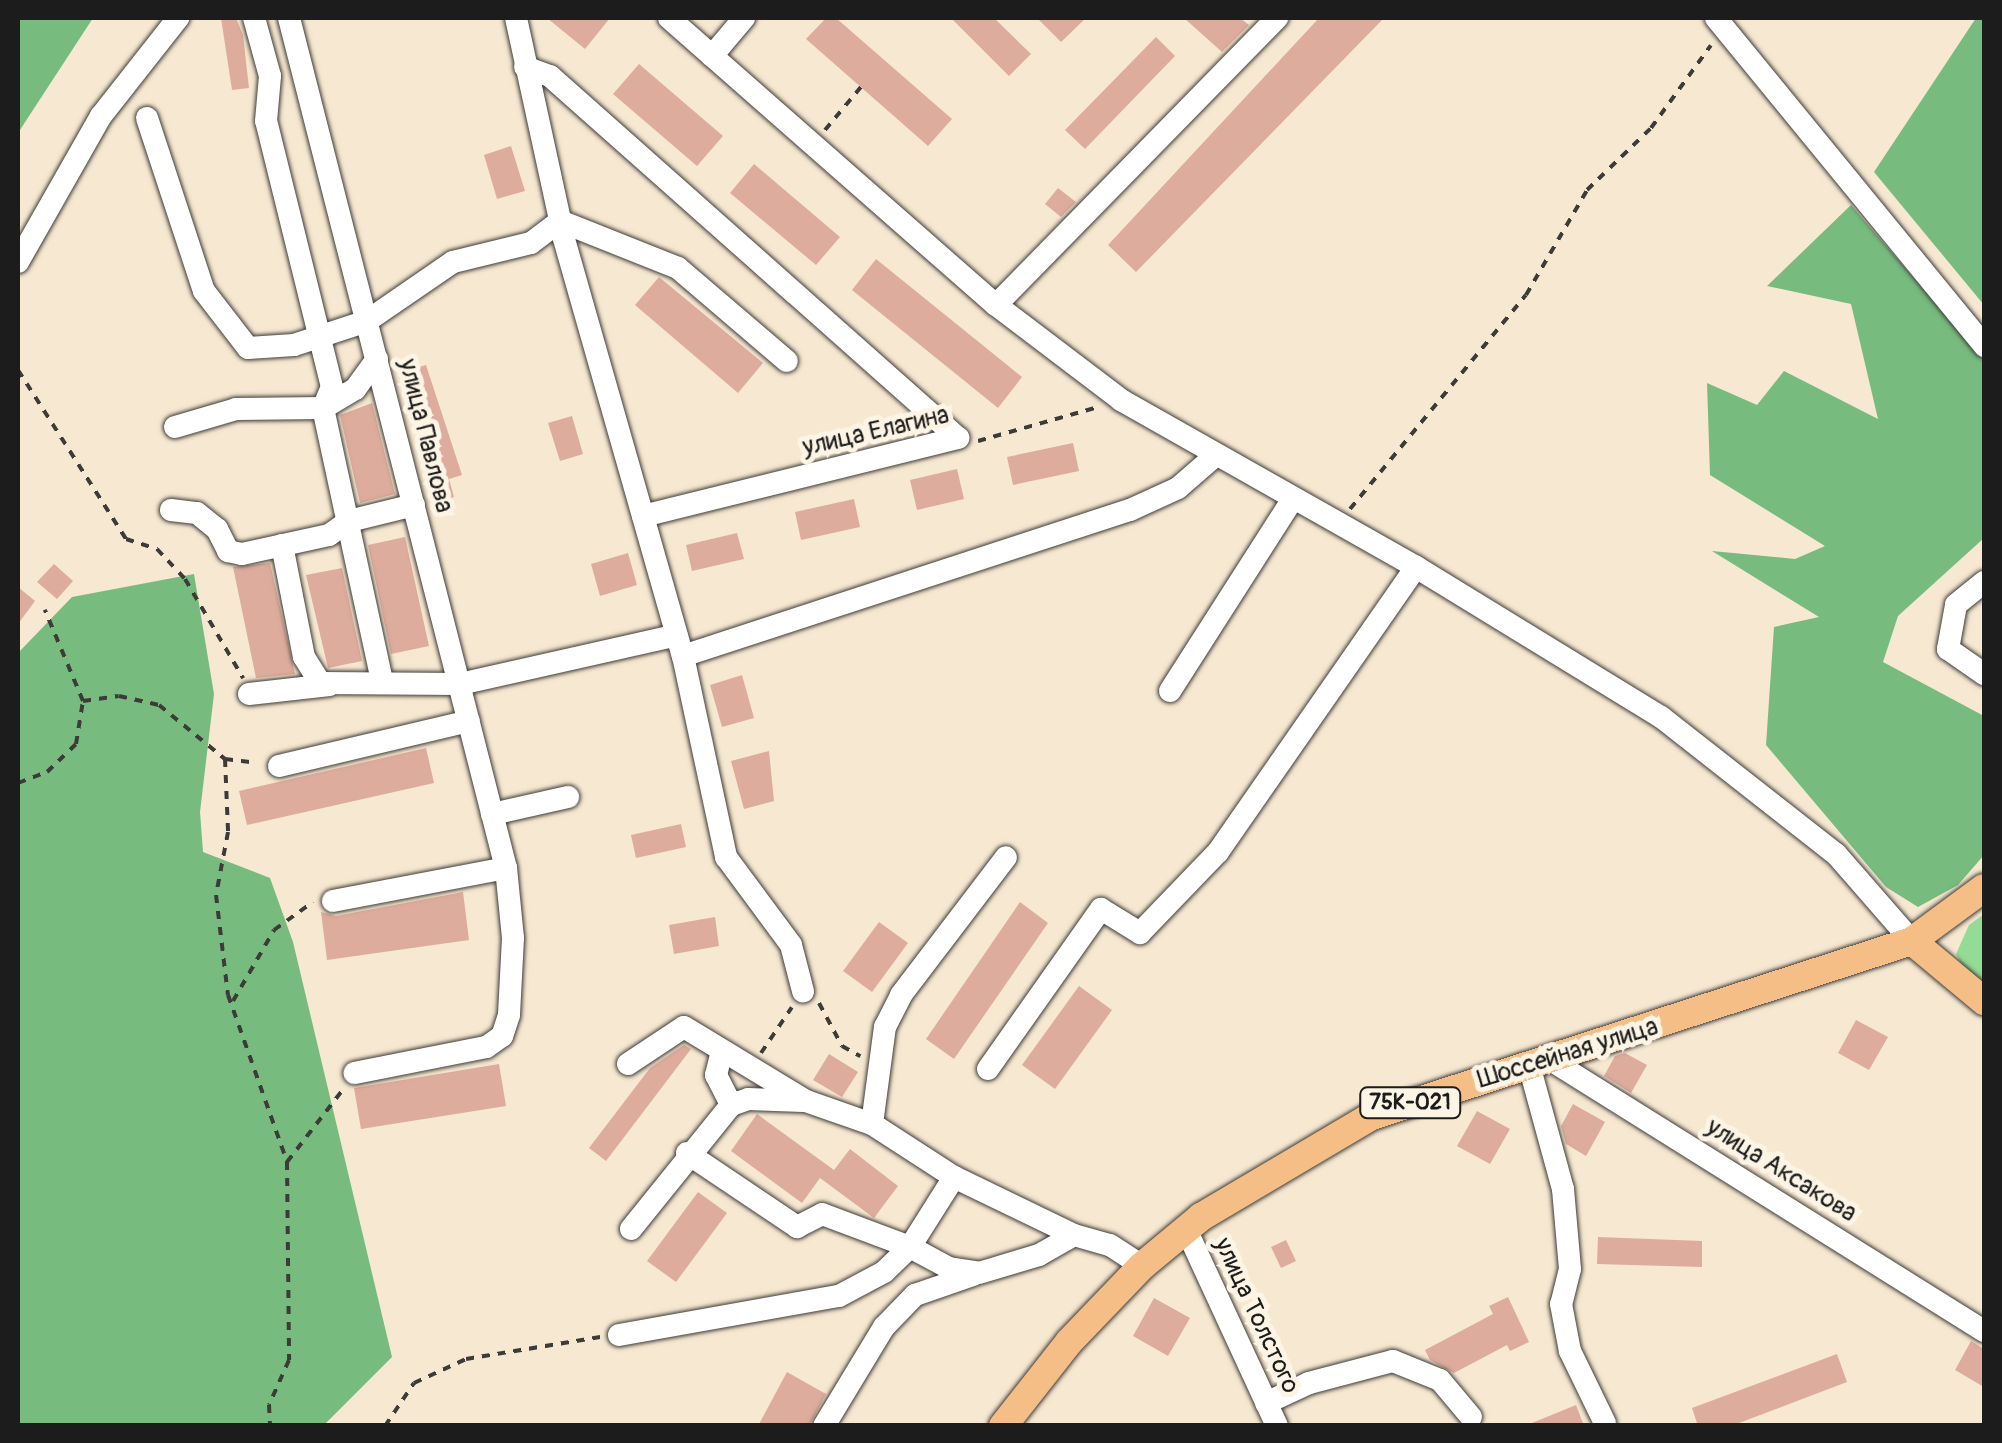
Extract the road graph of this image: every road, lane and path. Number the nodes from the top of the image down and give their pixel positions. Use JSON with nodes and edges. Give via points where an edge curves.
{"nodes":[{"id":1,"x":178,"y":18,"type":"edge"},
{"id":2,"x":254,"y":18,"type":"edge"},
{"id":3,"x":289,"y":18,"type":"edge"},
{"id":4,"x":516,"y":18,"type":"edge"},
{"id":5,"x":669,"y":18,"type":"edge"},
{"id":6,"x":744,"y":18,"type":"edge"},
{"id":7,"x":1276,"y":18,"type":"edge"},
{"id":8,"x":1720,"y":22,"type":"edge"},
{"id":9,"x":712,"y":56,"type":"junction"},
{"id":10,"x":524,"y":67,"type":"junction"},
{"id":11,"x":861,"y":87,"type":"dead end"},
{"id":12,"x":148,"y":118,"type":"dead end"},
{"id":13,"x":812,"y":146,"type":"junction"},
{"id":14,"x":560,"y":220,"type":"junction"},
{"id":15,"x":18,"y":262,"type":"edge"},
{"id":16,"x":996,"y":305,"type":"junction"},
{"id":17,"x":367,"y":322,"type":"junction"},
{"id":18,"x":321,"y":336,"type":"junction"},
{"id":19,"x":1984,"y":346,"type":"edge"},
{"id":20,"x":377,"y":359,"type":"junction"},
{"id":21,"x":787,"y":361,"type":"dead end"},
{"id":22,"x":18,"y":370,"type":"edge"},
{"id":23,"x":1121,"y":400,"type":"junction"},
{"id":24,"x":323,"y":408,"type":"junction"},
{"id":25,"x":176,"y":427,"type":"dead end"},
{"id":26,"x":958,"y":438,"type":"junction"},
{"id":27,"x":1216,"y":454,"type":"junction"},
{"id":28,"x":1293,"y":499,"type":"junction"},
{"id":29,"x":414,"y":505,"type":"junction"},
{"id":30,"x":172,"y":510,"type":"dead end"},
{"id":31,"x":643,"y":516,"type":"junction"},
{"id":32,"x":349,"y":521,"type":"junction"},
{"id":33,"x":1338,"y":525,"type":"junction"},
{"id":34,"x":282,"y":545,"type":"junction"},
{"id":35,"x":1416,"y":567,"type":"junction"},
{"id":36,"x":1984,"y":582,"type":"edge"},
{"id":37,"x":45,"y":610,"type":"dead end"},
{"id":38,"x":680,"y":646,"type":"junction"},
{"id":39,"x":1984,"y":674,"type":"edge"},
{"id":40,"x":382,"y":681,"type":"junction"},
{"id":41,"x":460,"y":684,"type":"junction"},
{"id":42,"x":329,"y":685,"type":"junction"},
{"id":43,"x":1170,"y":690,"type":"dead end"},
{"id":44,"x":250,"y":694,"type":"joint"},
{"id":45,"x":83,"y":701,"type":"junction"},
{"id":46,"x":468,"y":721,"type":"junction"},
{"id":47,"x":225,"y":759,"type":"junction"},
{"id":48,"x":279,"y":766,"type":"joint"},
{"id":49,"x":18,"y":783,"type":"edge"},
{"id":50,"x":568,"y":797,"type":"dead end"},
{"id":51,"x":492,"y":814,"type":"junction"},
{"id":52,"x":1006,"y":856,"type":"dead end"},
{"id":53,"x":506,"y":868,"type":"junction"},
{"id":54,"x":1984,"y":888,"type":"edge"},
{"id":55,"x":333,"y":901,"type":"joint"},
{"id":56,"x":1912,"y":941,"type":"junction"},
{"id":57,"x":803,"y":991,"type":"junction"},
{"id":58,"x":1984,"y":1001,"type":"edge"},
{"id":59,"x":231,"y":1003,"type":"junction"},
{"id":60,"x":722,"y":1051,"type":"junction"},
{"id":61,"x":1539,"y":1062,"type":"junction"},
{"id":62,"x":628,"y":1064,"type":"dead end"},
{"id":63,"x":875,"y":1065,"type":"junction"},
{"id":64,"x":753,"y":1066,"type":"junction"},
{"id":65,"x":988,"y":1069,"type":"dead end"},
{"id":66,"x":355,"y":1073,"type":"joint"},
{"id":67,"x":806,"y":1101,"type":"junction"},
{"id":68,"x":731,"y":1106,"type":"junction"},
{"id":69,"x":872,"y":1124,"type":"junction"},
{"id":70,"x":687,"y":1152,"type":"junction"},
{"id":71,"x":287,"y":1162,"type":"junction"},
{"id":72,"x":954,"y":1176,"type":"junction"},
{"id":73,"x":631,"y":1229,"type":"dead end"},
{"id":74,"x":1186,"y":1229,"type":"junction"},
{"id":75,"x":1074,"y":1235,"type":"junction"},
{"id":76,"x":910,"y":1248,"type":"junction"},
{"id":77,"x":1142,"y":1266,"type":"junction"},
{"id":78,"x":978,"y":1273,"type":"junction"},
{"id":79,"x":1984,"y":1331,"type":"edge"},
{"id":80,"x":620,"y":1335,"type":"joint"},
{"id":81,"x":1266,"y":1402,"type":"junction"},
{"id":82,"x":1471,"y":1416,"type":"dead end"},
{"id":83,"x":1605,"y":1423,"type":"dead end"},
{"id":84,"x":270,"y":1426,"type":"edge"},
{"id":85,"x":385,"y":1426,"type":"edge"},
{"id":86,"x":824,"y":1426,"type":"edge"},
{"id":87,"x":1003,"y":1426,"type":"edge"},
{"id":88,"x":1276,"y":1426,"type":"edge"}],
"edges":[{"from":1,"to":15,"type":"street","via":[[101,116]]},
{"from":2,"to":18,"type":"street","via":[[270,76],[266,121]]},
{"from":3,"to":17,"type":"street","name":"улица Павлова"},
{"from":4,"to":10,"type":"street"},
{"from":5,"to":9,"type":"street"},
{"from":6,"to":9,"type":"street"},
{"from":7,"to":16,"type":"street"},
{"from":8,"to":19,"type":"street"},
{"from":8,"to":33,"type":"path","via":[[1651,128],[1587,190],[1526,295]]},
{"from":9,"to":13,"type":"street"},
{"from":10,"to":14,"type":"street"},
{"from":10,"to":26,"type":"street","via":[[550,76]]},
{"from":11,"to":13,"type":"path"},
{"from":12,"to":18,"type":"street","via":[[204,291],[233,336],[248,348],[271,350]]},
{"from":13,"to":16,"type":"street"},
{"from":14,"to":17,"type":"street","via":[[530,243],[453,262]]},
{"from":14,"to":21,"type":"street","via":[[678,268]]},
{"from":14,"to":31,"type":"street"},
{"from":16,"to":23,"type":"street"},
{"from":17,"to":18,"type":"street"},
{"from":17,"to":20,"type":"street","name":"улица Павлова"},
{"from":18,"to":24,"type":"street","via":[[332,371]]},
{"from":20,"to":24,"type":"street","via":[[354,389]]},
{"from":20,"to":29,"type":"street","name":"улица Павлова"},
{"from":22,"to":44,"type":"path","via":[[126,539],[157,549],[186,579]]},
{"from":23,"to":26,"type":"path","name":"улица Елагина","via":[[981,441]]},
{"from":23,"to":27,"type":"street"},
{"from":24,"to":25,"type":"street","via":[[236,409]]},
{"from":24,"to":32,"type":"street"},
{"from":26,"to":31,"type":"street","name":"улица Елагина"},
{"from":27,"to":28,"type":"street"},
{"from":27,"to":38,"type":"street","via":[[1178,488],[1130,510]]},
{"from":28,"to":33,"type":"street"},
{"from":28,"to":43,"type":"street"},
{"from":29,"to":32,"type":"street"},
{"from":29,"to":41,"type":"street","name":"улица Павлова"},
{"from":30,"to":34,"type":"street","via":[[209,521],[234,554]]},
{"from":31,"to":38,"type":"street"},
{"from":32,"to":34,"type":"street","via":[[329,535]]},
{"from":32,"to":40,"type":"street"},
{"from":33,"to":35,"type":"street"},
{"from":34,"to":42,"type":"street","via":[[310,674]]},
{"from":35,"to":56,"type":"street","via":[[1661,717],[1761,790],[1836,854]]},
{"from":35,"to":65,"type":"street","via":[[1218,852],[1140,932],[1102,909]]},
{"from":36,"to":39,"type":"street","via":[[1956,605],[1948,648]]},
{"from":37,"to":45,"type":"path"},
{"from":38,"to":41,"type":"street"},
{"from":38,"to":57,"type":"street","via":[[726,858],[791,945]]},
{"from":40,"to":41,"type":"street"},
{"from":40,"to":42,"type":"street"},
{"from":41,"to":46,"type":"street","name":"улица Павлова"},
{"from":42,"to":44,"type":"street"},
{"from":45,"to":47,"type":"path","via":[[119,696],[159,705]]},
{"from":45,"to":49,"type":"path","via":[[76,744],[48,772]]},
{"from":46,"to":48,"type":"street"},
{"from":46,"to":51,"type":"street","name":"улица Павлова"},
{"from":47,"to":48,"type":"path"},
{"from":47,"to":59,"type":"path","via":[[228,832],[216,895]]},
{"from":50,"to":51,"type":"street"},
{"from":51,"to":53,"type":"street","name":"улица Павлова"},
{"from":52,"to":63,"type":"street","via":[[901,995]]},
{"from":53,"to":55,"type":"street"},
{"from":53,"to":66,"type":"street","name":"улица Павлова","via":[[513,938],[510,1015],[502,1036],[486,1047]]},
{"from":54,"to":56,"type":"main road","name":"Шоссейная улица","number":"75К-021"},
{"from":55,"to":59,"type":"path","via":[[308,903],[274,930]]},
{"from":56,"to":58,"type":"main road"},
{"from":56,"to":61,"type":"main road","name":"Шоссейная улица","number":"75К-021"},
{"from":57,"to":63,"type":"path","via":[[827,1010],[842,1046]]},
{"from":57,"to":64,"type":"path"},
{"from":59,"to":71,"type":"path"},
{"from":60,"to":62,"type":"street","via":[[684,1027]]},
{"from":60,"to":64,"type":"street"},
{"from":60,"to":68,"type":"street","via":[[716,1075]]},
{"from":61,"to":74,"type":"main road","name":"Шоссейная улица","number":"75К-021","via":[[1372,1116]]},
{"from":61,"to":79,"type":"street","name":"улица Аксакова"},
{"from":61,"to":83,"type":"street","via":[[1570,1269],[1561,1304],[1570,1351]]},
{"from":63,"to":69,"type":"street"},
{"from":64,"to":67,"type":"street"},
{"from":66,"to":71,"type":"path"},
{"from":67,"to":68,"type":"street","via":[[748,1099]]},
{"from":67,"to":69,"type":"street"},
{"from":68,"to":70,"type":"street"},
{"from":69,"to":72,"type":"street"},
{"from":70,"to":73,"type":"street"},
{"from":70,"to":76,"type":"street","via":[[797,1227],[822,1214]]},
{"from":71,"to":84,"type":"path","via":[[289,1360],[269,1405]]},
{"from":72,"to":75,"type":"street"},
{"from":72,"to":76,"type":"street"},
{"from":74,"to":77,"type":"main road","name":"Шоссейная улица","number":"75К-021"},
{"from":74,"to":81,"type":"street","name":"улица Толстого"},
{"from":75,"to":77,"type":"street","via":[[1110,1245]]},
{"from":75,"to":78,"type":"street","via":[[1039,1256]]},
{"from":76,"to":78,"type":"street","via":[[949,1268]]},
{"from":76,"to":80,"type":"street","via":[[884,1272],[839,1296]]},
{"from":77,"to":87,"type":"main road","name":"Шоссейная улица","number":"75К-021"},
{"from":78,"to":86,"type":"street","via":[[915,1295],[884,1327]]},
{"from":80,"to":85,"type":"path","via":[[466,1359],[414,1383]]},
{"from":81,"to":82,"type":"street","via":[[1393,1361],[1440,1380]]},
{"from":81,"to":88,"type":"street","name":"улица Толстого"}]}
